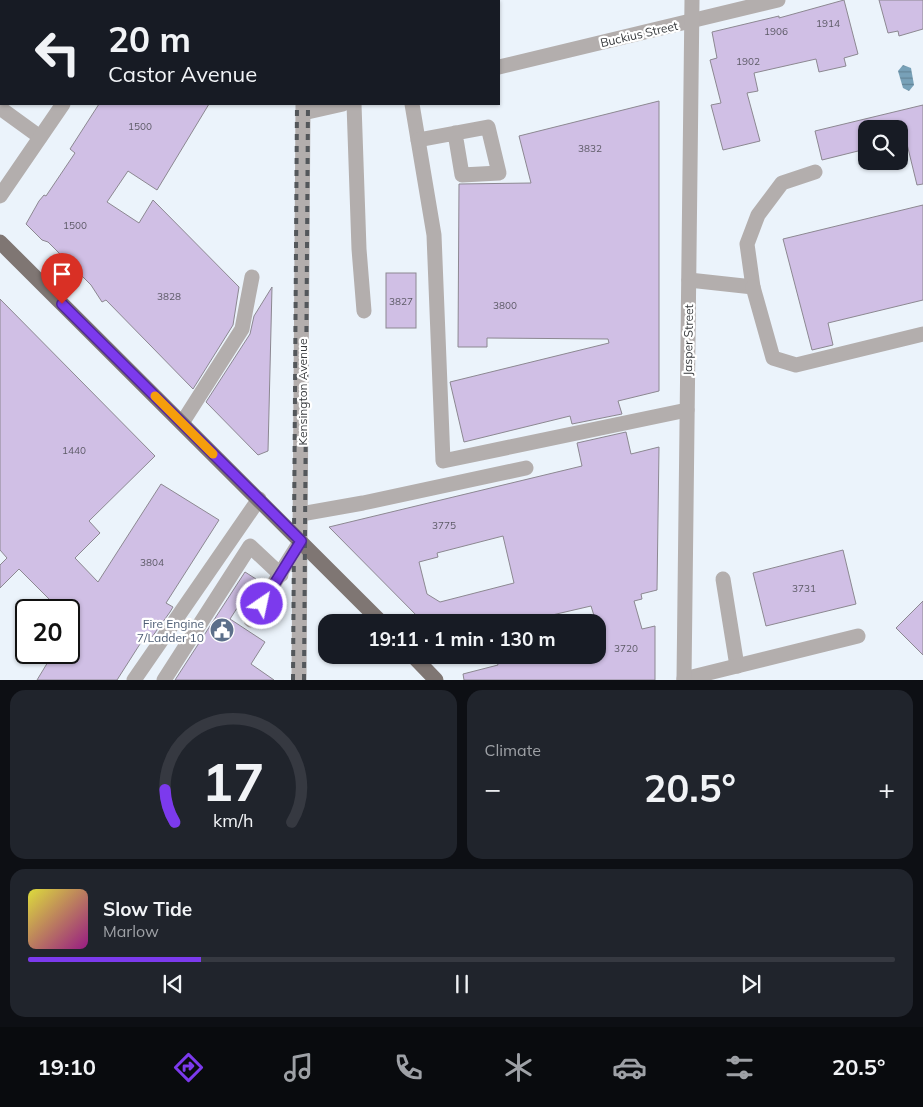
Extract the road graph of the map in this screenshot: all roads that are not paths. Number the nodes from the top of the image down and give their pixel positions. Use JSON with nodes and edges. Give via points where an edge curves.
{"nodes":[{"id":1,"x":692,"y":0,"type":"edge"},
{"id":2,"x":778,"y":0,"type":"edge"},
{"id":3,"x":692,"y":22,"type":"junction"},
{"id":4,"x":500,"y":67,"type":"edge"},
{"id":5,"x":61,"y":105,"type":"edge"},
{"id":6,"x":333,"y":105,"type":"edge"},
{"id":7,"x":354,"y":105,"type":"edge"},
{"id":8,"x":412,"y":105,"type":"edge"},
{"id":9,"x":0,"y":108,"type":"edge"},
{"id":10,"x":303,"y":108,"type":"edge"},
{"id":11,"x":455,"y":133,"type":"dead end"},
{"id":12,"x":40,"y":136,"type":"junction"},
{"id":13,"x":418,"y":140,"type":"junction"},
{"id":14,"x":815,"y":172,"type":"dead end"},
{"id":15,"x":0,"y":196,"type":"edge"},
{"id":16,"x":0,"y":242,"type":"edge"},
{"id":17,"x":252,"y":277,"type":"dead end"},
{"id":18,"x":689,"y":280,"type":"junction"},
{"id":19,"x":754,"y":287,"type":"junction"},
{"id":20,"x":364,"y":311,"type":"dead end"},
{"id":21,"x":923,"y":334,"type":"edge"},
{"id":22,"x":687,"y":410,"type":"junction"},
{"id":23,"x":182,"y":423,"type":"junction"},
{"id":24,"x":526,"y":468,"type":"dead end"},
{"id":25,"x":259,"y":499,"type":"junction"},
{"id":26,"x":301,"y":514,"type":"junction"},
{"id":27,"x":301,"y":541,"type":"junction"},
{"id":28,"x":280,"y":575,"type":"junction"},
{"id":29,"x":723,"y":578,"type":"dead end"},
{"id":30,"x":373,"y":614,"type":"edge"},
{"id":31,"x":251,"y":620,"type":"dead end"},
{"id":32,"x":858,"y":636,"type":"dead end"},
{"id":33,"x":421,"y":664,"type":"edge"},
{"id":34,"x":737,"y":666,"type":"junction"},
{"id":35,"x":684,"y":679,"type":"edge"},
{"id":36,"x":134,"y":680,"type":"edge"},
{"id":37,"x":164,"y":680,"type":"edge"},
{"id":38,"x":299,"y":680,"type":"edge"},
{"id":39,"x":436,"y":680,"type":"edge"}],
"edges":[{"from":1,"to":3,"type":"street","name":"Jasper Street"},
{"from":2,"to":3,"type":"street","name":"Buckius Street"},
{"from":3,"to":4,"type":"street","name":"Buckius Street"},
{"from":3,"to":18,"type":"street","name":"Jasper Street"},
{"from":5,"to":12,"type":"street"},
{"from":6,"to":10,"type":"street"},
{"from":7,"to":20,"type":"street"},
{"from":8,"to":13,"type":"street"},
{"from":9,"to":12,"type":"street"},
{"from":10,"to":26,"type":"street","name":"Kensington Avenue"},
{"from":11,"to":13,"type":"street"},
{"from":12,"to":15,"type":"street"},
{"from":13,"to":22,"type":"street","via":[[434,235],[442,461]]},
{"from":14,"to":19,"type":"street","via":[[782,183],[758,214],[747,244]]},
{"from":16,"to":23,"type":"main road"},
{"from":17,"to":23,"type":"street","via":[[242,329]]},
{"from":18,"to":19,"type":"street"},
{"from":18,"to":22,"type":"street","name":"Jasper Street"},
{"from":19,"to":21,"type":"street","via":[[773,358],[796,365]]},
{"from":22,"to":35,"type":"street","name":"Jasper Street"},
{"from":23,"to":25,"type":"main road"},
{"from":24,"to":26,"type":"street"},
{"from":25,"to":27,"type":"main road"},
{"from":25,"to":36,"type":"street"},
{"from":26,"to":27,"type":"street","name":"Kensington Avenue"},
{"from":27,"to":28,"type":"street"},
{"from":27,"to":30,"type":"main road"},
{"from":27,"to":38,"type":"street","name":"Kensington Avenue"},
{"from":28,"to":31,"type":"street"},
{"from":28,"to":37,"type":"street","via":[[250,546]]},
{"from":29,"to":34,"type":"street"},
{"from":32,"to":34,"type":"street"},
{"from":33,"to":39,"type":"main road"},
{"from":34,"to":35,"type":"street"}]}
